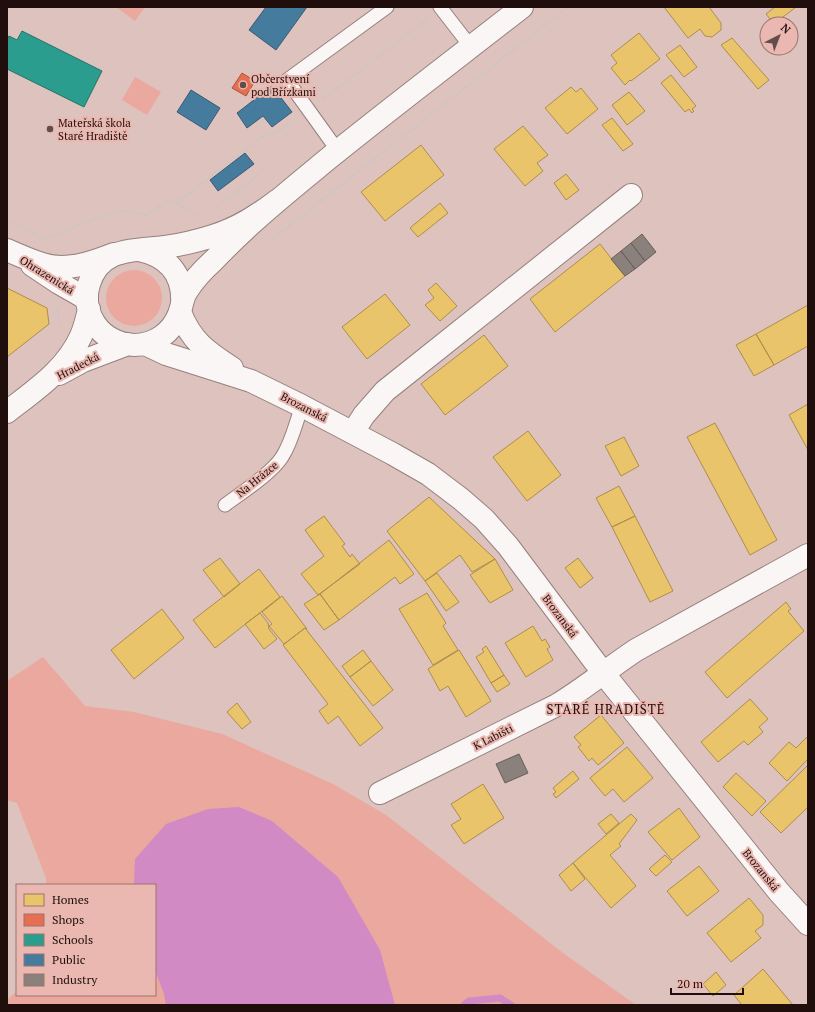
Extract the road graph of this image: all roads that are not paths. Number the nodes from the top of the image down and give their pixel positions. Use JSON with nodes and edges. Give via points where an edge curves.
{"nodes":[{"id":1,"x":387,"y":7,"type":"edge"},
{"id":2,"x":522,"y":7,"type":"edge"},
{"id":3,"x":440,"y":8,"type":"edge"},
{"id":4,"x":471,"y":47,"type":"junction"},
{"id":5,"x":338,"y":151,"type":"junction"},
{"id":6,"x":631,"y":195,"type":"dead end"},
{"id":7,"x":278,"y":200,"type":"junction"},
{"id":8,"x":7,"y":250,"type":"edge"},
{"id":9,"x":124,"y":251,"type":"junction"},
{"id":10,"x":88,"y":304,"type":"junction"},
{"id":11,"x":181,"y":308,"type":"junction"},
{"id":12,"x":136,"y":344,"type":"junction"},
{"id":13,"x":251,"y":381,"type":"junction"},
{"id":14,"x":30,"y":394,"type":"junction"},
{"id":15,"x":302,"y":406,"type":"junction"},
{"id":16,"x":7,"y":412,"type":"edge"},
{"id":17,"x":353,"y":432,"type":"junction"},
{"id":18,"x":225,"y":505,"type":"dead end"},
{"id":19,"x":808,"y":555,"type":"edge"},
{"id":20,"x":604,"y":674,"type":"junction"},
{"id":21,"x":380,"y":794,"type":"dead end"},
{"id":22,"x":808,"y":924,"type":"edge"}],
"edges":[{"from":1,"to":5,"type":"lane","via":[[287,80]]},
{"from":2,"to":4,"type":"street"},
{"from":3,"to":4,"type":"lane"},
{"from":4,"to":5,"type":"street"},
{"from":5,"to":7,"type":"street"},
{"from":6,"to":17,"type":"street","via":[[385,391]]},
{"from":7,"to":9,"type":"street","via":[[248,222],[214,236],[183,244]]},
{"from":7,"to":11,"type":"street","via":[[244,228],[196,278],[187,290]]},
{"from":8,"to":9,"type":"street","name":"Ohrazenická","via":[[43,264],[64,267],[89,263]]},
{"from":8,"to":10,"type":"street","name":"Ohrazenická"},
{"from":9,"to":10,"type":"street","via":[[110,257],[95,271],[88,289]]},
{"from":9,"to":11,"type":"street","via":[[149,252],[166,261],[181,285]]},
{"from":10,"to":12,"type":"street","via":[[95,324],[106,336],[113,340]]},
{"from":10,"to":14,"type":"street","name":"Hradecká","via":[[81,335],[68,357],[55,374]]},
{"from":11,"to":12,"type":"street","via":[[167,333],[160,338]]},
{"from":11,"to":13,"type":"street","name":"Brozanská","via":[[186,326],[198,342]]},
{"from":12,"to":13,"type":"street","name":"Brozanská"},
{"from":12,"to":14,"type":"street","name":"Hradecká","via":[[83,361]]},
{"from":13,"to":15,"type":"street","name":"Brozanská"},
{"from":14,"to":16,"type":"street","name":"Hradecká"},
{"from":15,"to":17,"type":"street","name":"Brozanská"},
{"from":15,"to":18,"type":"lane","name":"Na Hrázce","via":[[281,459]]},
{"from":17,"to":20,"type":"street","name":"Brozanská","via":[[428,474],[484,519],[508,546]]},
{"from":19,"to":20,"type":"street","name":"K Labišti","via":[[636,650]]},
{"from":20,"to":21,"type":"street","name":"K Labišti","via":[[557,705]]},
{"from":20,"to":22,"type":"street","name":"Brozanská","via":[[779,892]]}]}
